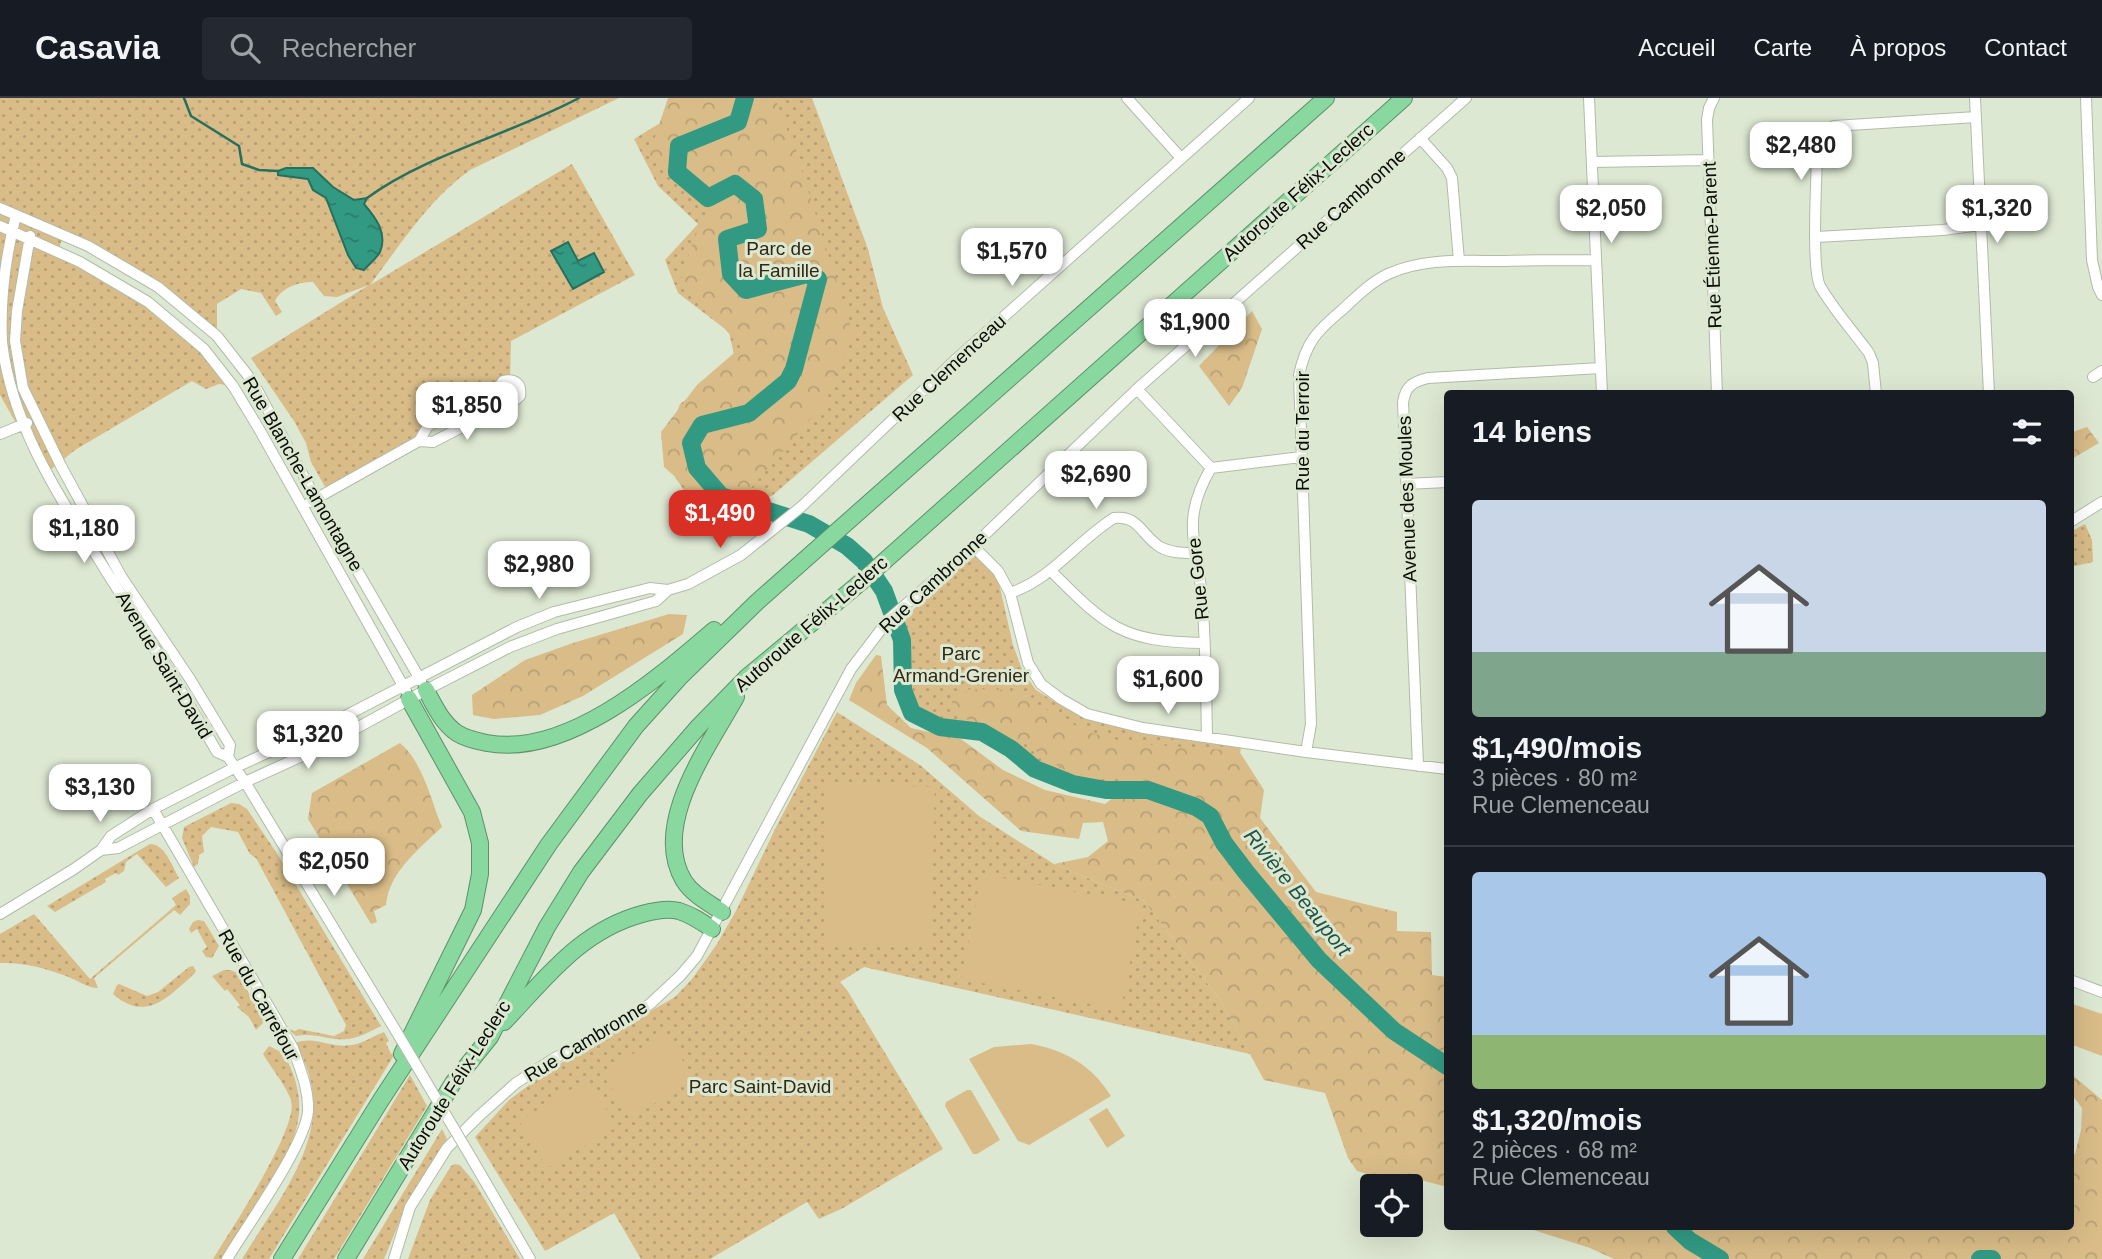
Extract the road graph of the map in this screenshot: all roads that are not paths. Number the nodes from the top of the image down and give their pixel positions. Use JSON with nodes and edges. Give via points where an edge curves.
{"nodes":[{"id":1,"x":1126,"y":98,"type":"edge"},
{"id":2,"x":1249,"y":98,"type":"edge"},
{"id":3,"x":1326,"y":98,"type":"edge"},
{"id":4,"x":1404,"y":98,"type":"edge"},
{"id":5,"x":1466,"y":98,"type":"edge"},
{"id":6,"x":1589,"y":98,"type":"edge"},
{"id":7,"x":1714,"y":98,"type":"edge"},
{"id":8,"x":1975,"y":98,"type":"edge"},
{"id":9,"x":2085,"y":98,"type":"edge"},
{"id":10,"x":1976,"y":117,"type":"junction"},
{"id":11,"x":1420,"y":138,"type":"junction"},
{"id":12,"x":1181,"y":158,"type":"junction"},
{"id":13,"x":1709,"y":160,"type":"junction"},
{"id":14,"x":1592,"y":162,"type":"junction"},
{"id":15,"x":0,"y":208,"type":"edge"},
{"id":16,"x":16,"y":215,"type":"junction"},
{"id":17,"x":33,"y":223,"type":"junction"},
{"id":18,"x":1980,"y":225,"type":"junction"},
{"id":19,"x":0,"y":226,"type":"edge"},
{"id":20,"x":12,"y":232,"type":"junction"},
{"id":21,"x":1816,"y":237,"type":"junction"},
{"id":22,"x":29,"y":240,"type":"junction"},
{"id":23,"x":1596,"y":260,"type":"junction"},
{"id":24,"x":1459,"y":261,"type":"junction"},
{"id":25,"x":2102,"y":295,"type":"edge"},
{"id":26,"x":1601,"y":368,"type":"junction"},
{"id":27,"x":1137,"y":390,"type":"junction"},
{"id":28,"x":1602,"y":390,"type":"edge"},
{"id":29,"x":1717,"y":390,"type":"edge"},
{"id":30,"x":1876,"y":390,"type":"edge"},
{"id":31,"x":1989,"y":390,"type":"edge"},
{"id":32,"x":39,"y":418,"type":"junction"},
{"id":33,"x":23,"y":425,"type":"junction"},
{"id":34,"x":0,"y":434,"type":"edge"},
{"id":35,"x":419,"y":441,"type":"junction"},
{"id":36,"x":1301,"y":457,"type":"junction"},
{"id":37,"x":1211,"y":468,"type":"junction"},
{"id":38,"x":1444,"y":482,"type":"edge"},
{"id":39,"x":1406,"y":484,"type":"junction"},
{"id":40,"x":316,"y":499,"type":"junction"},
{"id":41,"x":2102,"y":502,"type":"edge"},
{"id":42,"x":302,"y":507,"type":"junction"},
{"id":43,"x":2074,"y":520,"type":"edge"},
{"id":44,"x":973,"y":546,"type":"junction"},
{"id":45,"x":1194,"y":553,"type":"junction"},
{"id":46,"x":1051,"y":571,"type":"junction"},
{"id":47,"x":668,"y":590,"type":"junction"},
{"id":48,"x":1010,"y":593,"type":"junction"},
{"id":49,"x":757,"y":602,"type":"junction"},
{"id":50,"x":1204,"y":643,"type":"junction"},
{"id":51,"x":746,"y":678,"type":"junction"},
{"id":52,"x":422,"y":683,"type":"junction"},
{"id":53,"x":406,"y":692,"type":"junction"},
{"id":54,"x":1207,"y":737,"type":"junction"},
{"id":55,"x":1306,"y":752,"type":"junction"},
{"id":56,"x":228,"y":757,"type":"junction"},
{"id":57,"x":1418,"y":766,"type":"junction"},
{"id":58,"x":236,"y":767,"type":"junction"},
{"id":59,"x":1444,"y":769,"type":"edge"},
{"id":60,"x":246,"y":782,"type":"junction"},
{"id":61,"x":153,"y":809,"type":"junction"},
{"id":62,"x":162,"y":825,"type":"junction"},
{"id":63,"x":102,"y":850,"type":"junction"},
{"id":64,"x":722,"y":912,"type":"junction"},
{"id":65,"x":0,"y":914,"type":"edge"},
{"id":66,"x":712,"y":929,"type":"junction"},
{"id":67,"x":2074,"y":982,"type":"edge"},
{"id":68,"x":2102,"y":992,"type":"edge"},
{"id":69,"x":490,"y":1037,"type":"junction"},
{"id":70,"x":381,"y":1100,"type":"junction"},
{"id":71,"x":227,"y":1259,"type":"edge"},
{"id":72,"x":282,"y":1259,"type":"edge"},
{"id":73,"x":346,"y":1259,"type":"edge"},
{"id":74,"x":394,"y":1259,"type":"edge"},
{"id":75,"x":530,"y":1259,"type":"edge"}],
"edges":[{"from":1,"to":12,"type":"street"},
{"from":2,"to":12,"type":"street","name":"Rue Clemenceau"},
{"from":3,"to":49,"type":"highway"},
{"from":4,"to":51,"type":"highway","name":"Autoroute Félix-Leclerc","via":[[861,582]]},
{"from":5,"to":11,"type":"street","name":"Rue Cambronne"},
{"from":6,"to":14,"type":"street"},
{"from":7,"to":13,"type":"street","name":"Rue Étienne-Parent","via":[[1707,120]]},
{"from":8,"to":10,"type":"street"},
{"from":9,"to":25,"type":"street","via":[[2092,260]]},
{"from":10,"to":18,"type":"street"},
{"from":10,"to":21,"type":"street","via":[[1834,125],[1823,131],[1817,149]]},
{"from":11,"to":24,"type":"street","via":[[1452,178]]},
{"from":11,"to":27,"type":"street","name":"Rue Cambronne"},
{"from":12,"to":47,"type":"street","name":"Rue Clemenceau","via":[[954,361],[780,526],[708,575]]},
{"from":13,"to":14,"type":"street"},
{"from":13,"to":29,"type":"street","name":"Rue Étienne-Parent"},
{"from":14,"to":23,"type":"street"},
{"from":15,"to":16,"type":"street","name":"Rue Blanche-Lamontagne"},
{"from":16,"to":17,"type":"street","name":"Rue Blanche-Lamontagne"},
{"from":16,"to":20,"type":"street","name":"Avenue Saint-David"},
{"from":17,"to":22,"type":"street","name":"Avenue Saint-David"},
{"from":17,"to":40,"type":"street","name":"Rue Blanche-Lamontagne","via":[[88,246],[158,287],[217,336],[253,382]]},
{"from":18,"to":21,"type":"street"},
{"from":18,"to":31,"type":"street"},
{"from":19,"to":20,"type":"street","name":"Rue Blanche-Lamontagne"},
{"from":20,"to":22,"type":"street","name":"Rue Blanche-Lamontagne"},
{"from":20,"to":33,"type":"street","name":"Avenue Saint-David","via":[[1,338]]},
{"from":21,"to":30,"type":"street","via":[[1819,284],[1869,353]]},
{"from":22,"to":32,"type":"street","name":"Avenue Saint-David","via":[[15,341],[23,388]]},
{"from":22,"to":42,"type":"street","name":"Rue Blanche-Lamontagne","via":[[80,262],[148,302],[204,349],[233,386]]},
{"from":23,"to":24,"type":"street","name":"Rue du Terroir"},
{"from":23,"to":26,"type":"street"},
{"from":24,"to":36,"type":"street","name":"Rue du Terroir","via":[[1428,262],[1385,275],[1318,331],[1299,375]]},
{"from":26,"to":28,"type":"street"},
{"from":26,"to":39,"type":"street","name":"Avenue des Moules","via":[[1415,382],[1406,388],[1403,402]]},
{"from":27,"to":37,"type":"street"},
{"from":27,"to":44,"type":"street","name":"Rue Cambronne"},
{"from":32,"to":33,"type":"street"},
{"from":32,"to":56,"type":"street","name":"Avenue Saint-David","via":[[121,576],[230,745]]},
{"from":33,"to":34,"type":"street"},
{"from":33,"to":56,"type":"street","name":"Avenue Saint-David","via":[[45,474],[217,752]]},
{"from":35,"to":35,"type":"street","via":[[433,442],[512,403],[520,396],[517,382],[503,381],[497,389],[428,426]]},
{"from":35,"to":40,"type":"street"},
{"from":36,"to":37,"type":"street"},
{"from":36,"to":55,"type":"street","name":"Rue du Terroir","via":[[1311,724]]},
{"from":37,"to":45,"type":"street","name":"Rue Gore","via":[[1195,502]]},
{"from":38,"to":39,"type":"street"},
{"from":39,"to":57,"type":"street","name":"Avenue des Moules"},
{"from":40,"to":42,"type":"street"},
{"from":40,"to":52,"type":"street","name":"Rue Blanche-Lamontagne"},
{"from":41,"to":43,"type":"street"},
{"from":42,"to":53,"type":"street","name":"Rue Blanche-Lamontagne"},
{"from":44,"to":48,"type":"street","via":[[998,571]]},
{"from":44,"to":64,"type":"street","name":"Rue Cambronne","via":[[889,619],[851,668]]},
{"from":45,"to":46,"type":"street","via":[[1162,548],[1133,521],[1114,518]]},
{"from":45,"to":50,"type":"street","name":"Rue Gore"},
{"from":46,"to":48,"type":"street","via":[[1027,588]]},
{"from":46,"to":50,"type":"street","via":[[1113,626],[1166,642]]},
{"from":47,"to":52,"type":"street","name":"Rue Clemenceau","via":[[656,601],[541,634]]},
{"from":47,"to":52,"type":"street","name":"Rue Clemenceau","via":[[650,588],[554,612],[516,627]]},
{"from":48,"to":54,"type":"street","via":[[1028,663],[1041,684],[1061,699],[1087,714],[1143,729]]},
{"from":49,"to":52,"type":"highway","via":[[729,617],[617,707],[586,724],[522,746],[484,743],[456,732]]},
{"from":49,"to":70,"type":"highway","via":[[636,726],[549,844]]},
{"from":50,"to":54,"type":"street","name":"Rue Gore"},
{"from":51,"to":64,"type":"highway","via":[[686,788],[676,817],[676,860],[684,881]]},
{"from":51,"to":69,"type":"highway","name":"Autoroute Félix-Leclerc","via":[[640,794],[582,872],[547,927]]},
{"from":52,"to":53,"type":"street","name":"Rue Clemenceau"},
{"from":53,"to":58,"type":"street","name":"Rue Clemenceau"},
{"from":53,"to":60,"type":"street","name":"Rue Clemenceau","via":[[324,746]]},
{"from":53,"to":70,"type":"highway","via":[[472,812],[480,843],[480,874],[472,910]]},
{"from":54,"to":55,"type":"street"},
{"from":55,"to":57,"type":"street"},
{"from":56,"to":58,"type":"street","name":"Avenue Saint-David"},
{"from":57,"to":59,"type":"street"},
{"from":58,"to":60,"type":"street","name":"Avenue Saint-David"},
{"from":58,"to":61,"type":"street","name":"Rue Clemenceau"},
{"from":60,"to":62,"type":"street","name":"Rue Clemenceau"},
{"from":60,"to":75,"type":"street","name":"Avenue Saint-David","bridge":true},
{"from":61,"to":62,"type":"street","name":"Rue du Carrefour"},
{"from":61,"to":63,"type":"street","name":"Rue Clemenceau","via":[[111,836]]},
{"from":62,"to":63,"type":"street","name":"Rue Clemenceau","via":[[118,848]]},
{"from":62,"to":71,"type":"street","name":"Rue du Carrefour","via":[[293,1048],[305,1084],[308,1113],[300,1140]]},
{"from":63,"to":65,"type":"street","name":"Rue Clemenceau"},
{"from":64,"to":66,"type":"street","name":"Rue Cambronne"},
{"from":66,"to":69,"type":"highway","via":[[676,910],[652,911],[610,925],[572,950]]},
{"from":66,"to":74,"type":"street","name":"Rue Cambronne","via":[[688,966],[650,1004],[516,1083],[447,1148],[410,1207]]},
{"from":67,"to":68,"type":"street"},
{"from":69,"to":73,"type":"highway","name":"Autoroute Félix-Leclerc","via":[[453,1083]]},
{"from":70,"to":72,"type":"highway"}]}
